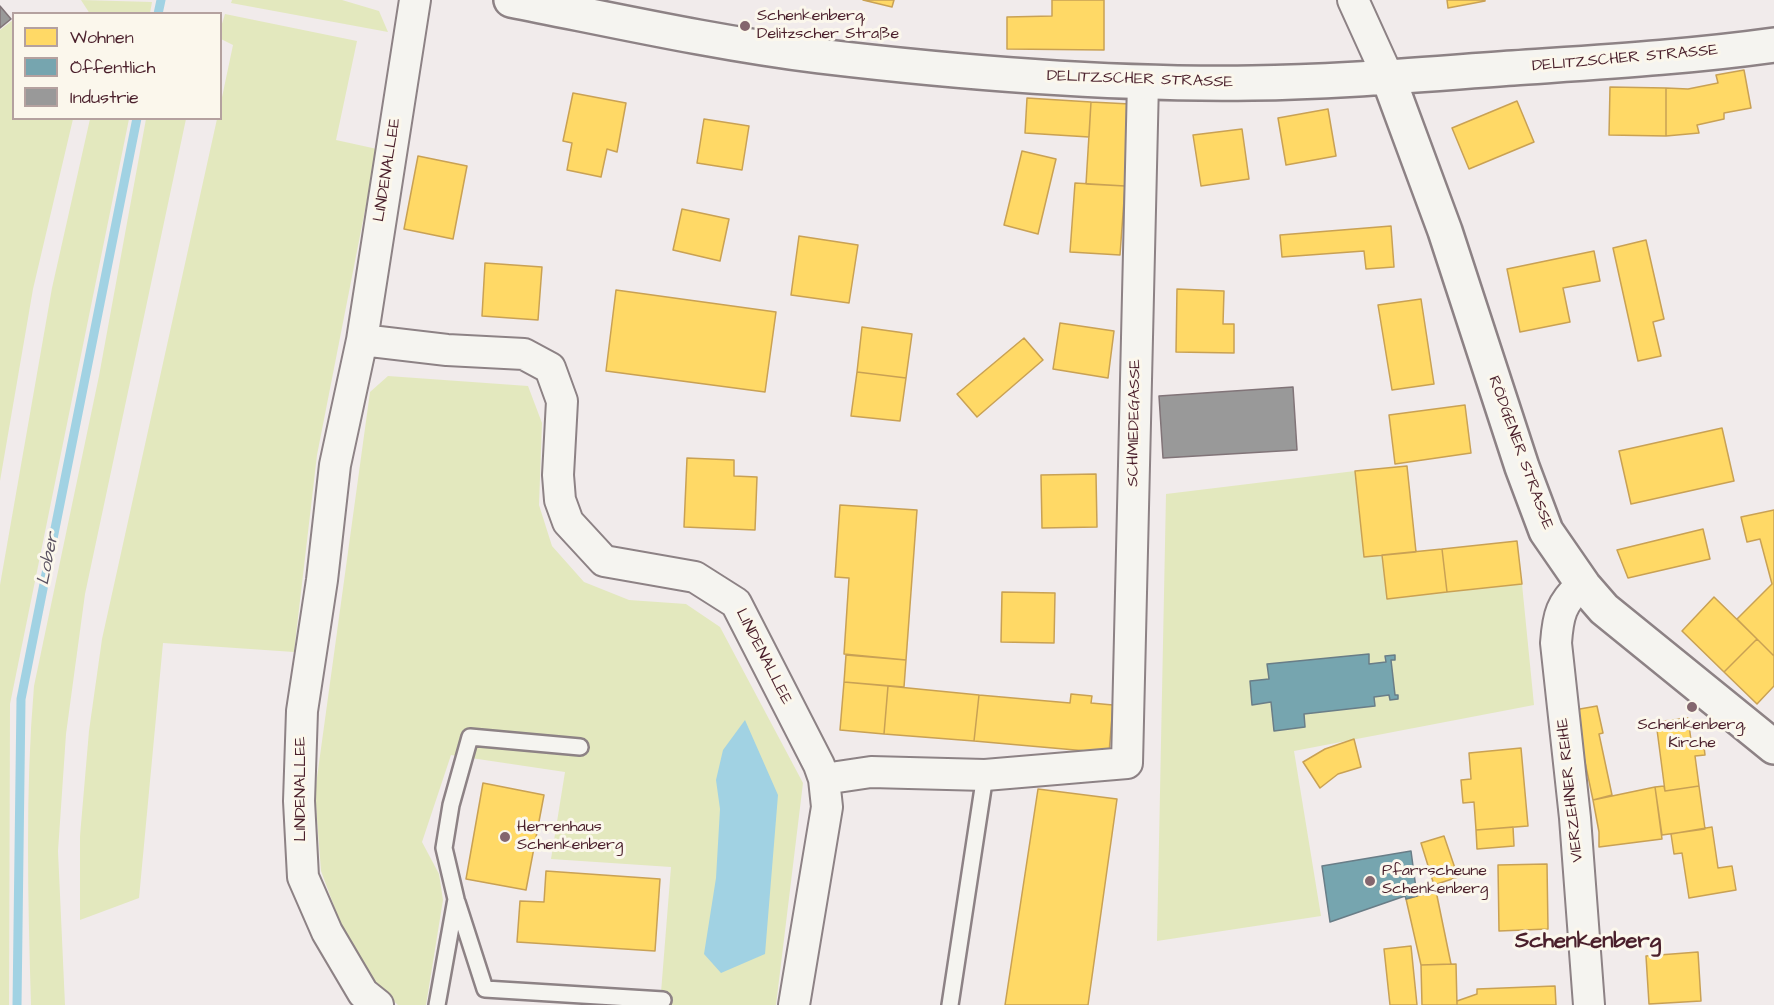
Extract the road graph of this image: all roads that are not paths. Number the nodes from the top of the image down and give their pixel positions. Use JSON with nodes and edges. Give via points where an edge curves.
{"nodes":[{"id":1,"x":415,"y":0,"type":"edge"},
{"id":2,"x":511,"y":0,"type":"edge"},
{"id":3,"x":1353,"y":0,"type":"edge"},
{"id":4,"x":1774,"y":45,"type":"edge"},
{"id":5,"x":1388,"y":77,"type":"junction"},
{"id":6,"x":1143,"y":82,"type":"junction"},
{"id":7,"x":362,"y":340,"type":"junction"},
{"id":8,"x":1582,"y":584,"type":"junction"},
{"id":9,"x":580,"y":747,"type":"dead end"},
{"id":10,"x":1774,"y":747,"type":"edge"},
{"id":11,"x":985,"y":775,"type":"junction"},
{"id":12,"x":824,"y":779,"type":"junction"},
{"id":13,"x":456,"y":899,"type":"junction"},
{"id":14,"x":663,"y":1000,"type":"dead end"},
{"id":15,"x":378,"y":1005,"type":"edge"},
{"id":16,"x":437,"y":1005,"type":"edge"},
{"id":17,"x":794,"y":1005,"type":"edge"},
{"id":18,"x":950,"y":1005,"type":"edge"},
{"id":19,"x":1589,"y":1005,"type":"edge"}],
"edges":[{"from":1,"to":7,"type":"street","name":"LINDENALLEE"},
{"from":2,"to":6,"type":"street","name":"DELITZSCHER STRASSE","via":[[665,33],[816,56],[954,71]]},
{"from":3,"to":5,"type":"street"},
{"from":4,"to":5,"type":"street","name":"DELITZSCHER STRASSE"},
{"from":5,"to":6,"type":"street","name":"DELITZSCHER STRASSE","via":[[1254,83]]},
{"from":5,"to":8,"type":"street","name":"RÖDGENER STRASSE","via":[[1445,231],[1546,531]]},
{"from":6,"to":11,"type":"street","name":"SCHMIEDEGASSE","via":[[1127,763]]},
{"from":7,"to":12,"type":"street","name":"LINDENALLEE","via":[[524,354],[550,368],[562,400],[558,474],[560,500],[568,522],[604,561],[695,577],[736,603]]},
{"from":7,"to":15,"type":"street","name":"LINDENALLEE","via":[[335,465],[302,711],[299,801],[303,877],[327,932],[363,993]]},
{"from":8,"to":10,"type":"street","name":"RÖDGENER STRASSE","via":[[1604,609]]},
{"from":8,"to":19,"type":"street","name":"VIERZEHNER REIHE","via":[[1566,598],[1558,619],[1556,643],[1575,818]]},
{"from":9,"to":13,"type":"lane","via":[[470,737],[444,848]]},
{"from":11,"to":12,"type":"street","via":[[871,772]]},
{"from":11,"to":18,"type":"lane"},
{"from":12,"to":17,"type":"street","name":"LINDENALLEE","via":[[827,807]]},
{"from":13,"to":14,"type":"lane","via":[[485,988]]},
{"from":13,"to":16,"type":"lane"}]}
